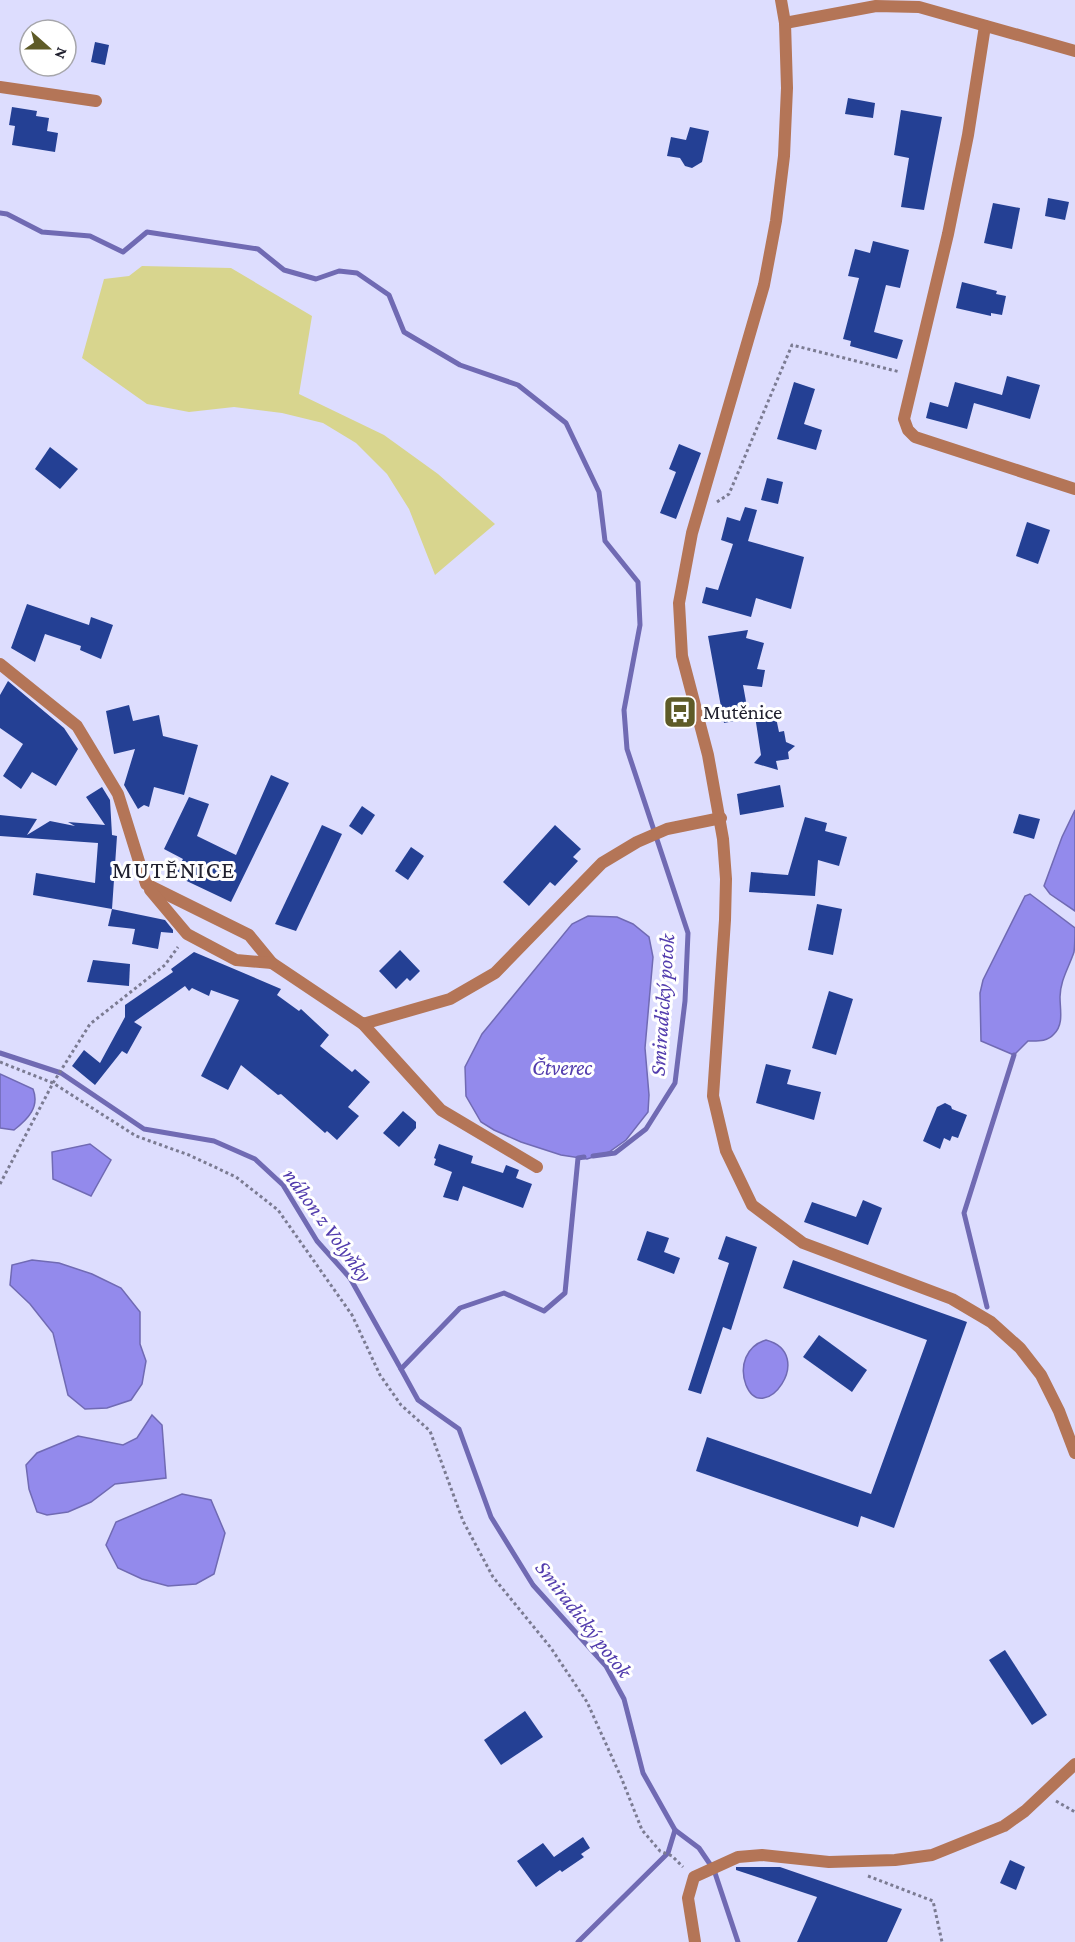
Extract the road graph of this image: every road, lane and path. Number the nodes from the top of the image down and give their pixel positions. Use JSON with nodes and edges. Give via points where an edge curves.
{"nodes":[{"id":1,"x":781,"y":0,"type":"edge"},
{"id":2,"x":786,"y":23,"type":"junction"},
{"id":3,"x":985,"y":26,"type":"junction"},
{"id":4,"x":1075,"y":51,"type":"edge"},
{"id":5,"x":0,"y":87,"type":"edge"},
{"id":6,"x":96,"y":101,"type":"dead end"},
{"id":7,"x":913,"y":375,"type":"junction"},
{"id":8,"x":1075,"y":489,"type":"edge"},
{"id":9,"x":714,"y":504,"type":"dead end"},
{"id":10,"x":0,"y":664,"type":"edge"},
{"id":11,"x":678,"y":712,"type":"dead end"},
{"id":12,"x":685,"y":729,"type":"dead end"},
{"id":13,"x":721,"y":818,"type":"junction"},
{"id":14,"x":146,"y":884,"type":"junction"},
{"id":15,"x":188,"y":934,"type":"junction"},
{"id":16,"x":272,"y":963,"type":"junction"},
{"id":17,"x":363,"y":1024,"type":"junction"},
{"id":18,"x":0,"y":1062,"type":"edge"},
{"id":19,"x":53,"y":1083,"type":"junction"},
{"id":20,"x":537,"y":1167,"type":"dead end"},
{"id":21,"x":0,"y":1184,"type":"edge"},
{"id":22,"x":1075,"y":1453,"type":"edge"},
{"id":23,"x":1075,"y":1764,"type":"edge"},
{"id":24,"x":1043,"y":1794,"type":"junction"},
{"id":25,"x":1075,"y":1812,"type":"edge"},
{"id":26,"x":861,"y":1874,"type":"dead end"},
{"id":27,"x":694,"y":1877,"type":"junction"},
{"id":28,"x":695,"y":1942,"type":"edge"},
{"id":29,"x":942,"y":1942,"type":"edge"}],
"edges":[{"from":1,"to":2,"type":"street"},
{"from":2,"to":3,"type":"street","via":[[887,6],[919,7]]},
{"from":2,"to":13,"type":"street","via":[[787,99],[776,221],[764,285],[692,533],[679,603],[682,656]]},
{"from":3,"to":4,"type":"street"},
{"from":3,"to":7,"type":"street","via":[[948,234]]},
{"from":5,"to":6,"type":"street"},
{"from":7,"to":8,"type":"street","via":[[904,419],[915,437]]},
{"from":7,"to":9,"type":"path","via":[[792,345],[729,494]]},
{"from":10,"to":14,"type":"street","via":[[77,726],[118,794]]},
{"from":11,"to":12,"type":"path"},
{"from":13,"to":17,"type":"street","via":[[667,829],[602,863],[495,973],[450,999]]},
{"from":13,"to":22,"type":"street","via":[[726,879],[713,1096],[726,1151],[752,1205],[802,1243],[952,1299],[992,1322],[1041,1375]]},
{"from":14,"to":15,"type":"street"},
{"from":14,"to":16,"type":"street","via":[[249,935]]},
{"from":15,"to":16,"type":"street","via":[[236,960]]},
{"from":15,"to":19,"type":"path","via":[[165,965],[90,1024]]},
{"from":16,"to":17,"type":"street"},
{"from":17,"to":20,"type":"street","via":[[441,1110]]},
{"from":18,"to":19,"type":"path"},
{"from":19,"to":21,"type":"path"},
{"from":19,"to":27,"type":"path","via":[[136,1136],[236,1177],[278,1210],[352,1315],[380,1375],[401,1405],[429,1431],[463,1521],[493,1576],[588,1702],[642,1830],[660,1851],[672,1856]]},
{"from":23,"to":24,"type":"street"},
{"from":24,"to":25,"type":"path"},
{"from":24,"to":27,"type":"street","via":[[1004,1826],[932,1855],[829,1862],[762,1855],[738,1857]]},
{"from":26,"to":29,"type":"path","via":[[933,1901]]},
{"from":27,"to":28,"type":"street","via":[[688,1898]]}]}
